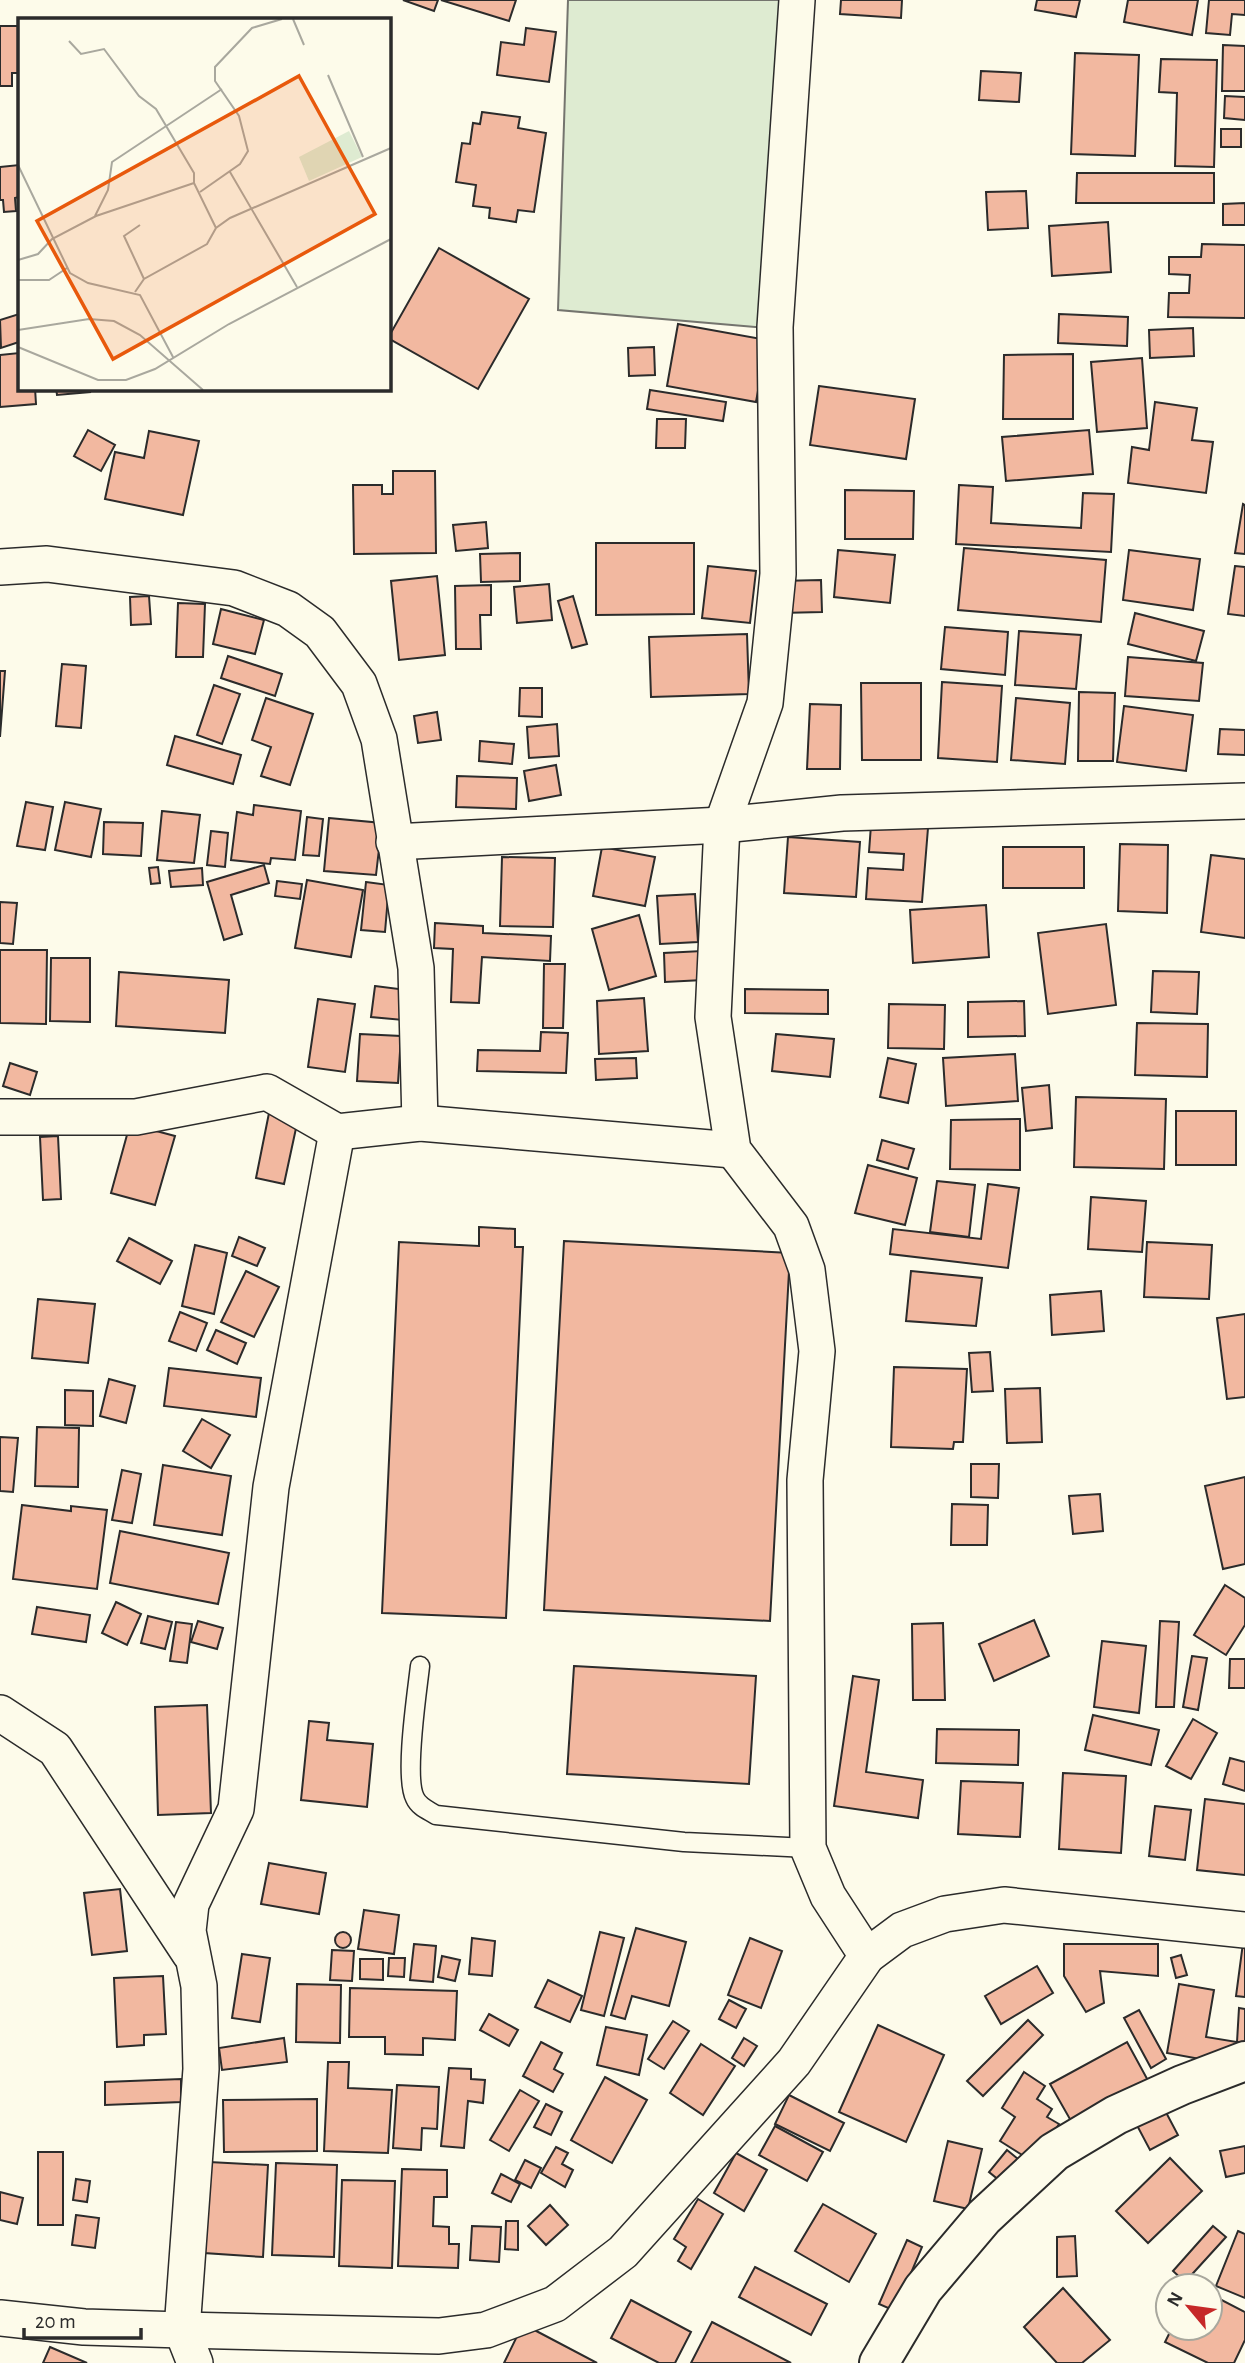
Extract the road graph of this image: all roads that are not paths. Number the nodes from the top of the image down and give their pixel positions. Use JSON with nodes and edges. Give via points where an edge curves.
{"nodes":[{"id":1,"x":797,"y":0,"type":"edge"},
{"id":2,"x":0,"y":567,"type":"edge"},
{"id":3,"x":1245,"y":802,"type":"edge"},
{"id":4,"x":722,"y":825,"type":"junction"},
{"id":5,"x":394,"y":842,"type":"junction"},
{"id":6,"x":0,"y":1117,"type":"edge"},
{"id":7,"x":420,"y":1123,"type":"junction"},
{"id":8,"x":337,"y":1132,"type":"junction"},
{"id":9,"x":733,"y":1150,"type":"junction"},
{"id":10,"x":419,"y":1666,"type":"dead end"},
{"id":11,"x":0,"y":1713,"type":"edge"},
{"id":12,"x":807,"y":1848,"type":"junction"},
{"id":13,"x":1245,"y":1930,"type":"edge"},
{"id":14,"x":190,"y":1955,"type":"junction"},
{"id":15,"x":867,"y":1956,"type":"junction"},
{"id":16,"x":1245,"y":2061,"type":"edge"},
{"id":17,"x":0,"y":2318,"type":"edge"},
{"id":18,"x":182,"y":2330,"type":"junction"},
{"id":19,"x":443,"y":2350,"type":"edge"},
{"id":20,"x":195,"y":2363,"type":"edge"},
{"id":21,"x":879,"y":2363,"type":"edge"}],
"edges":[{"from":1,"to":4,"type":"street","via":[[775,327],[778,574],[765,703]]},
{"from":2,"to":5,"type":"street","via":[[47,564],[234,588],[288,609],[320,632],[359,684],[379,739]]},
{"from":3,"to":4,"type":"street","via":[[842,813]]},
{"from":4,"to":5,"type":"street"},
{"from":4,"to":9,"type":"street","via":[[713,1017]]},
{"from":5,"to":7,"type":"street","via":[[416,968]]},
{"from":6,"to":8,"type":"street","via":[[136,1117],[267,1091]]},
{"from":7,"to":8,"type":"street"},
{"from":7,"to":9,"type":"street"},
{"from":8,"to":14,"type":"street","via":[[271,1487],[236,1809],[191,1904]]},
{"from":9,"to":12,"type":"street","via":[[791,1226],[807,1270],[817,1351],[805,1480]]},
{"from":10,"to":12,"type":"lane","via":[[413,1796],[436,1815],[684,1842]]},
{"from":11,"to":14,"type":"street","via":[[55,1749]]},
{"from":12,"to":15,"type":"street","via":[[828,1896]]},
{"from":13,"to":15,"type":"street","via":[[1003,1905],[945,1914],[902,1930]]},
{"from":14,"to":18,"type":"street","via":[[199,1986],[201,2069]]},
{"from":15,"to":19,"type":"street","via":[[794,2062],[623,2252],[555,2304]]},
{"from":16,"to":21,"type":"main road","via":[[1116,2115],[1054,2152],[984,2217],[923,2288]]},
{"from":17,"to":18,"type":"street"},
{"from":18,"to":19,"type":"street"},
{"from":18,"to":20,"type":"street"}]}
